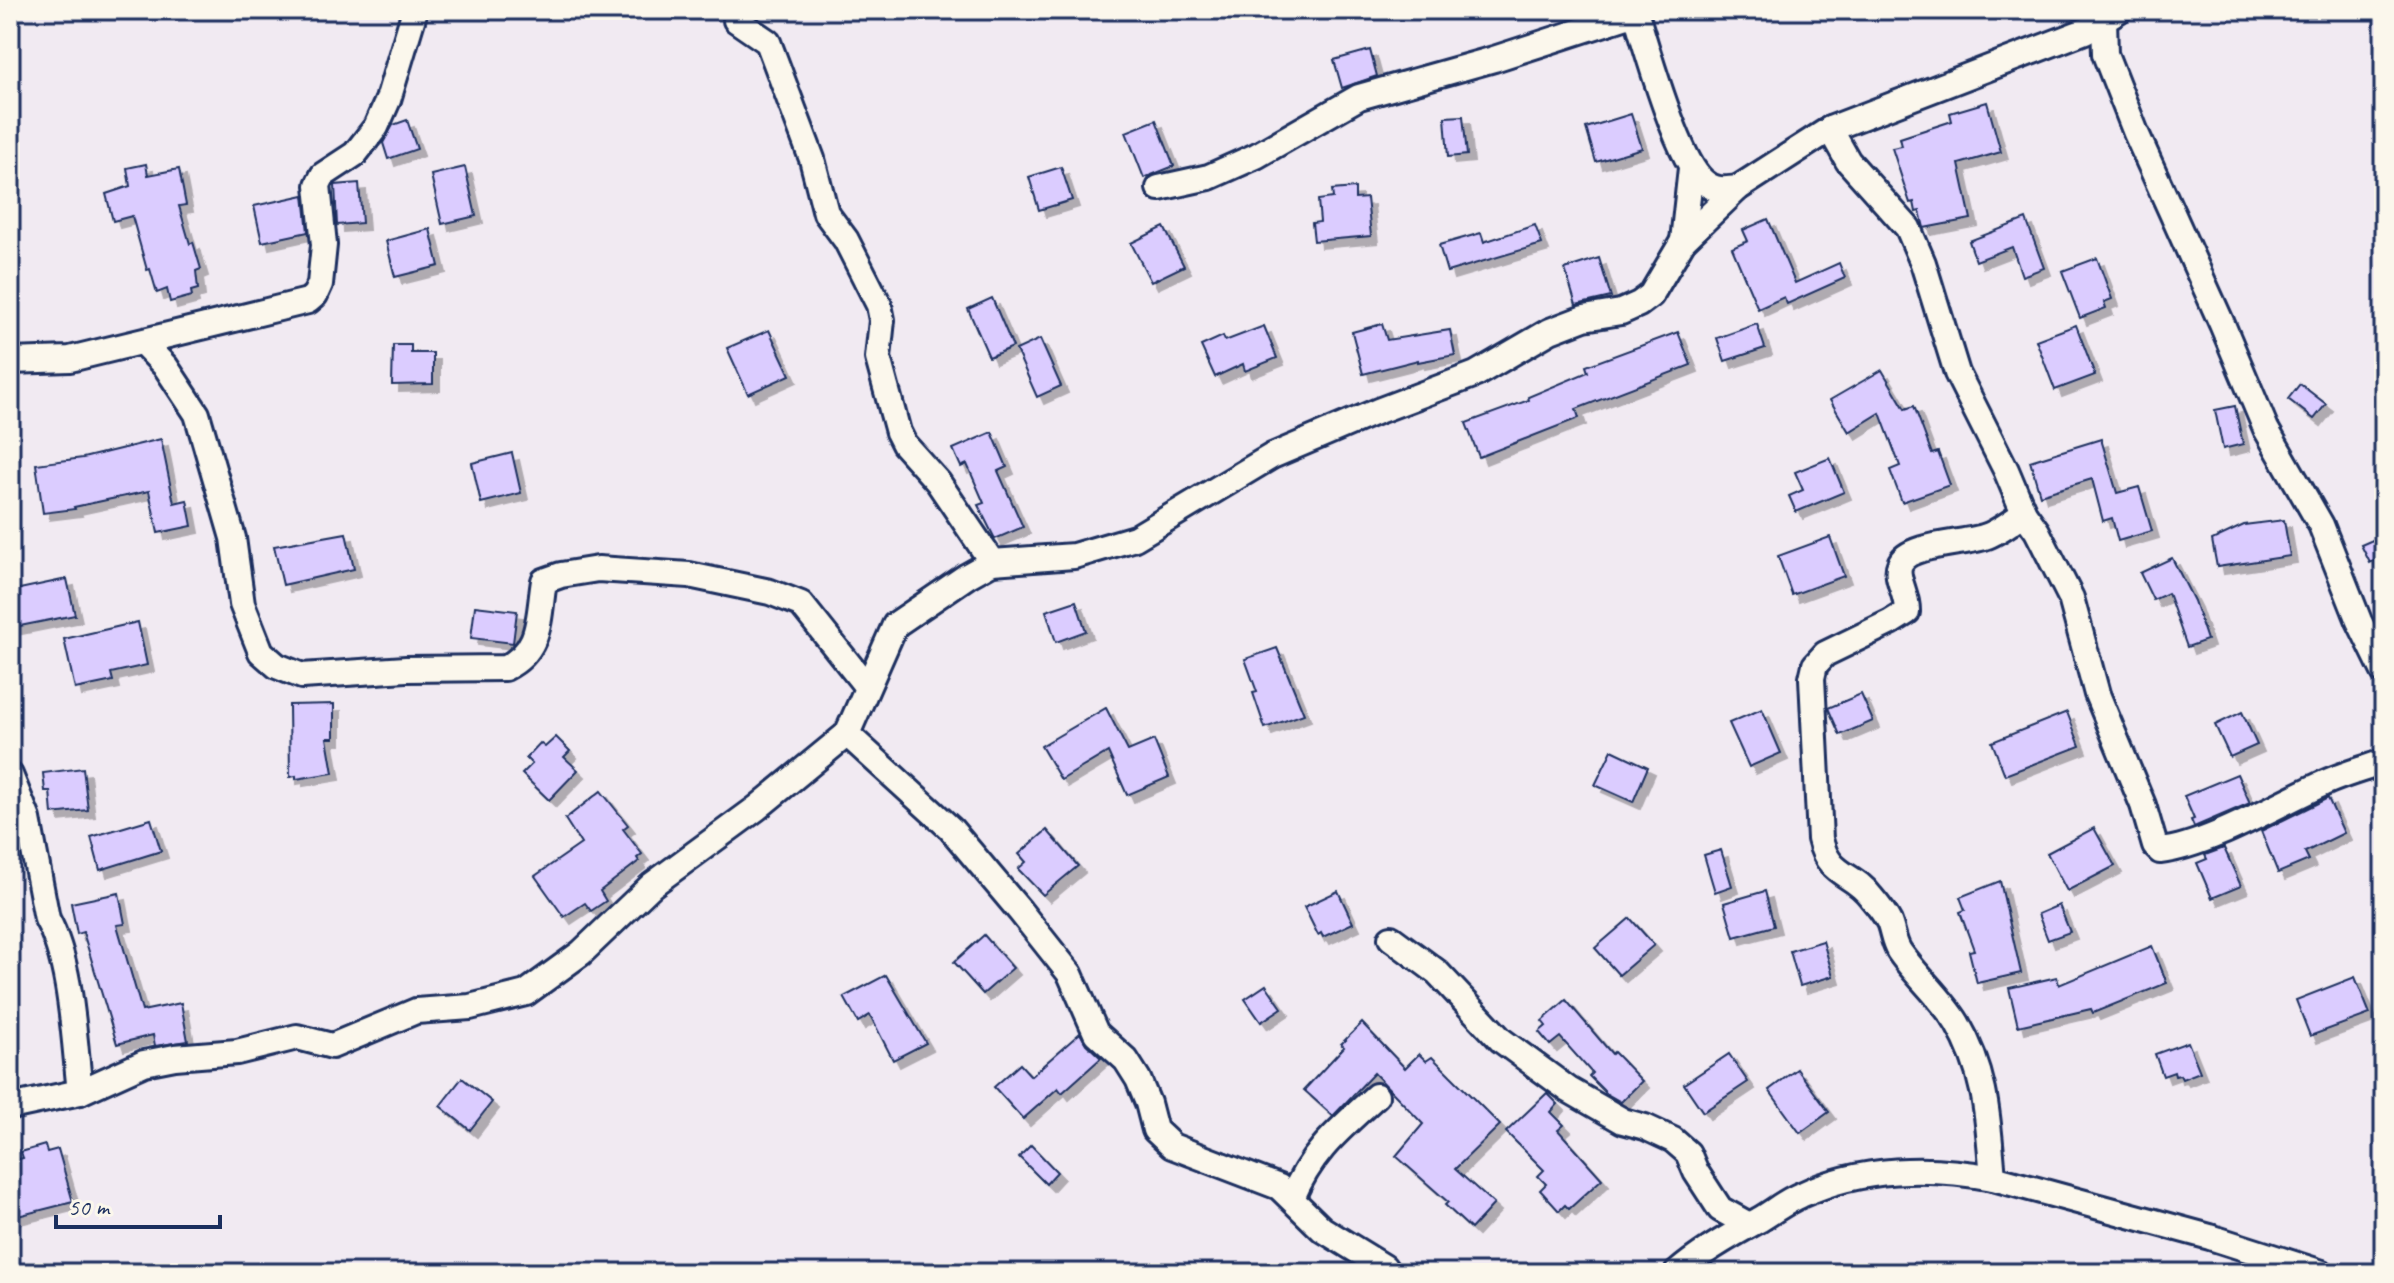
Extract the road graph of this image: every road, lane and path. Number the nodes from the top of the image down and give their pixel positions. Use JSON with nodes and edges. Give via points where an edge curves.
{"nodes":[{"id":1,"x":415,"y":10,"type":"edge"},
{"id":2,"x":736,"y":10,"type":"edge"},
{"id":3,"x":1636,"y":11,"type":"edge"},
{"id":4,"x":2111,"y":15,"type":"edge"},
{"id":5,"x":1830,"y":129,"type":"junction"},
{"id":6,"x":1691,"y":168,"type":"junction"},
{"id":7,"x":1159,"y":188,"type":"dead end"},
{"id":8,"x":1738,"y":188,"type":"junction"},
{"id":9,"x":1683,"y":241,"type":"junction"},
{"id":10,"x":143,"y":343,"type":"junction"},
{"id":11,"x":10,"y":361,"type":"edge"},
{"id":12,"x":2024,"y":513,"type":"junction"},
{"id":13,"x":992,"y":562,"type":"junction"},
{"id":14,"x":2384,"y":672,"type":"edge"},
{"id":15,"x":867,"y":687,"type":"junction"},
{"id":16,"x":847,"y":734,"type":"junction"},
{"id":17,"x":2384,"y":762,"type":"edge"},
{"id":18,"x":10,"y":775,"type":"edge"},
{"id":19,"x":1391,"y":938,"type":"dead end"},
{"id":20,"x":80,"y":1092,"type":"junction"},
{"id":21,"x":1376,"y":1096,"type":"dead end"},
{"id":22,"x":10,"y":1107,"type":"edge"},
{"id":23,"x":1993,"y":1178,"type":"junction"},
{"id":24,"x":1292,"y":1198,"type":"junction"},
{"id":25,"x":1749,"y":1225,"type":"junction"},
{"id":26,"x":2253,"y":1262,"type":"edge"},
{"id":27,"x":1388,"y":1273,"type":"edge"},
{"id":28,"x":1677,"y":1273,"type":"edge"},
{"id":29,"x":2322,"y":1273,"type":"edge"}],
"edges":[{"from":1,"to":10,"type":"street","via":[[376,127],[355,154],[323,175],[318,185],[324,245],[315,295]]},
{"from":2,"to":13,"type":"street","via":[[736,20],[768,42],[812,159],[826,213],[879,305],[878,358],[898,432]]},
{"from":3,"to":6,"type":"street"},
{"from":3,"to":7,"type":"street","via":[[1359,97],[1256,156],[1209,177]]},
{"from":4,"to":5,"type":"street","via":[[2085,31]]},
{"from":4,"to":14,"type":"street","via":[[2105,54],[2142,147],[2266,429],[2321,525]]},
{"from":5,"to":8,"type":"street"},
{"from":5,"to":12,"type":"street","via":[[1848,161],[1908,228],[1957,373]]},
{"from":6,"to":8,"type":"street","via":[[1720,191]]},
{"from":6,"to":9,"type":"street"},
{"from":8,"to":9,"type":"street"},
{"from":9,"to":13,"type":"street","via":[[1651,295],[1639,304],[1550,331],[1476,374],[1272,456],[1135,538],[1074,556]]},
{"from":10,"to":11,"type":"street","via":[[70,359]]},
{"from":10,"to":15,"type":"street","via":[[197,414],[233,538],[242,604],[261,652],[277,666],[302,676],[505,668],[518,662],[535,641],[544,581],[598,569],[689,575],[801,604]]},
{"from":12,"to":17,"type":"street","via":[[2071,598],[2097,694],[2160,851]]},
{"from":12,"to":23,"type":"street","via":[[1986,537],[1905,556],[1897,574],[1908,599],[1907,612],[1825,654],[1812,678],[1824,855],[1868,893],[1889,922],[1899,951],[1957,1024],[1986,1096]]},
{"from":13,"to":15,"type":"street","via":[[895,625]]},
{"from":15,"to":16,"type":"street"},
{"from":16,"to":20,"type":"street","via":[[652,885],[581,953],[526,993],[470,1007],[416,1011],[332,1046],[297,1037],[237,1052],[144,1063]]},
{"from":16,"to":24,"type":"street","via":[[951,829],[1070,974],[1096,1033],[1138,1079],[1155,1130],[1172,1146],[1279,1187]]},
{"from":18,"to":20,"type":"street","via":[[28,819],[69,999]]},
{"from":19,"to":25,"type":"street","via":[[1437,972],[1501,1040],[1569,1090],[1681,1147],[1720,1209]]},
{"from":20,"to":22,"type":"street"},
{"from":21,"to":24,"type":"street","via":[[1304,1170]]},
{"from":23,"to":25,"type":"street","via":[[1892,1170],[1840,1180],[1800,1195]]},
{"from":23,"to":26,"type":"street","via":[[2079,1199]]},
{"from":24,"to":27,"type":"street","via":[[1322,1229]]},
{"from":25,"to":28,"type":"street"},
{"from":26,"to":29,"type":"street"}]}
